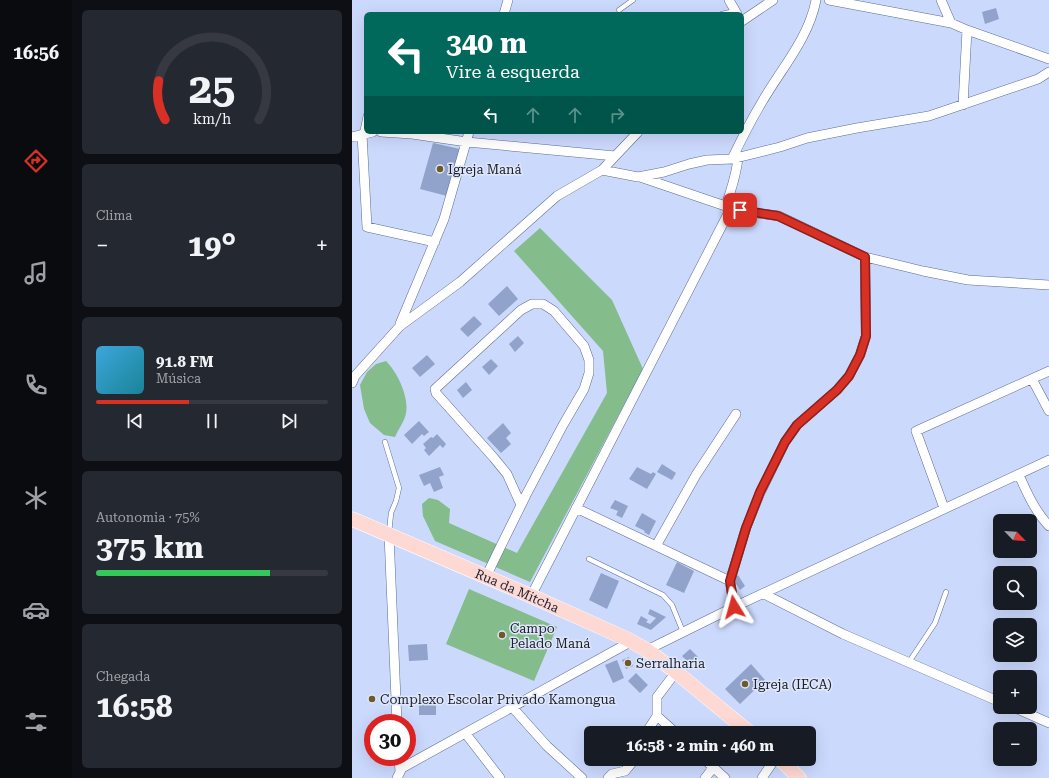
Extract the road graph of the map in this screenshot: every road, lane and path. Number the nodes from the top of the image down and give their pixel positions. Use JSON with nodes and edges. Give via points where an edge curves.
{"nodes":[{"id":1,"x":508,"y":0,"type":"edge"},
{"id":2,"x":633,"y":0,"type":"edge"},
{"id":3,"x":729,"y":0,"type":"edge"},
{"id":4,"x":772,"y":0,"type":"edge"},
{"id":5,"x":816,"y":0,"type":"edge"},
{"id":6,"x":829,"y":0,"type":"edge"},
{"id":7,"x":941,"y":0,"type":"edge"},
{"id":8,"x":620,"y":10,"type":"dead end"},
{"id":9,"x":505,"y":12,"type":"edge"},
{"id":10,"x":736,"y":12,"type":"edge"},
{"id":11,"x":744,"y":20,"type":"edge"},
{"id":12,"x":951,"y":23,"type":"junction"},
{"id":13,"x":967,"y":30,"type":"junction"},
{"id":14,"x":1049,"y":59,"type":"edge"},
{"id":15,"x":1049,"y":72,"type":"edge"},
{"id":16,"x":963,"y":105,"type":"junction"},
{"id":17,"x":364,"y":124,"type":"edge"},
{"id":18,"x":362,"y":134,"type":"junction"},
{"id":19,"x":398,"y":134,"type":"edge"},
{"id":20,"x":469,"y":134,"type":"edge"},
{"id":21,"x":636,"y":134,"type":"edge"},
{"id":22,"x":352,"y":137,"type":"edge"},
{"id":23,"x":467,"y":142,"type":"junction"},
{"id":24,"x":615,"y":156,"type":"junction"},
{"id":25,"x":735,"y":158,"type":"junction"},
{"id":26,"x":602,"y":170,"type":"junction"},
{"id":27,"x":638,"y":177,"type":"junction"},
{"id":28,"x":728,"y":207,"type":"junction"},
{"id":29,"x":435,"y":242,"type":"junction"},
{"id":30,"x":865,"y":257,"type":"junction"},
{"id":31,"x":1049,"y":285,"type":"edge"},
{"id":32,"x":400,"y":326,"type":"junction"},
{"id":33,"x":1049,"y":371,"type":"edge"},
{"id":34,"x":353,"y":376,"type":"edge"},
{"id":35,"x":1032,"y":379,"type":"junction"},
{"id":36,"x":1049,"y":411,"type":"edge"},
{"id":37,"x":736,"y":414,"type":"dead end"},
{"id":38,"x":385,"y":442,"type":"dead end"},
{"id":39,"x":1049,"y":460,"type":"edge"},
{"id":40,"x":1019,"y":475,"type":"junction"},
{"id":41,"x":522,"y":505,"type":"junction"},
{"id":42,"x":576,"y":508,"type":"junction"},
{"id":43,"x":944,"y":508,"type":"junction"},
{"id":44,"x":352,"y":519,"type":"edge"},
{"id":45,"x":1049,"y":526,"type":"edge"},
{"id":46,"x":389,"y":535,"type":"junction"},
{"id":47,"x":656,"y":546,"type":"junction"},
{"id":48,"x":589,"y":559,"type":"dead end"},
{"id":49,"x":486,"y":577,"type":"junction"},
{"id":50,"x":730,"y":581,"type":"junction"},
{"id":51,"x":946,"y":592,"type":"dead end"},
{"id":52,"x":764,"y":594,"type":"junction"},
{"id":53,"x":531,"y":596,"type":"junction"},
{"id":54,"x":734,"y":607,"type":"junction"},
{"id":55,"x":683,"y":632,"type":"junction"},
{"id":56,"x":632,"y":642,"type":"junction"},
{"id":57,"x":647,"y":650,"type":"junction"},
{"id":58,"x":909,"y":662,"type":"junction"},
{"id":59,"x":676,"y":672,"type":"junction"},
{"id":60,"x":993,"y":699,"type":"edge"},
{"id":61,"x":512,"y":707,"type":"junction"},
{"id":62,"x":397,"y":714,"type":"edge"},
{"id":63,"x":1029,"y":714,"type":"edge"},
{"id":64,"x":657,"y":716,"type":"junction"},
{"id":65,"x":1049,"y":723,"type":"edge"},
{"id":66,"x":651,"y":726,"type":"edge"},
{"id":67,"x":668,"y":726,"type":"edge"},
{"id":68,"x":742,"y":726,"type":"edge"},
{"id":69,"x":466,"y":734,"type":"junction"},
{"id":70,"x":630,"y":766,"type":"edge"},
{"id":71,"x":770,"y":766,"type":"edge"},
{"id":72,"x":787,"y":766,"type":"edge"},
{"id":73,"x":713,"y":768,"type":"joint"},
{"id":74,"x":398,"y":775,"type":"edge"},
{"id":75,"x":579,"y":776,"type":"edge"},
{"id":76,"x":500,"y":778,"type":"edge"},
{"id":77,"x":608,"y":778,"type":"edge"},
{"id":78,"x":705,"y":778,"type":"edge"},
{"id":79,"x":725,"y":778,"type":"edge"},
{"id":80,"x":762,"y":778,"type":"edge"},
{"id":81,"x":799,"y":778,"type":"edge"}],
"edges":[{"from":1,"to":9,"type":"street"},
{"from":2,"to":8,"type":"lane"},
{"from":3,"to":10,"type":"street"},
{"from":4,"to":11,"type":"street"},
{"from":5,"to":25,"type":"street","via":[[806,30],[762,101]]},
{"from":6,"to":12,"type":"street"},
{"from":7,"to":12,"type":"street"},
{"from":12,"to":13,"type":"street"},
{"from":13,"to":14,"type":"street"},
{"from":13,"to":16,"type":"street"},
{"from":15,"to":16,"type":"street","via":[[1038,79]]},
{"from":16,"to":25,"type":"street","via":[[929,116],[807,138]]},
{"from":17,"to":18,"type":"lane"},
{"from":18,"to":22,"type":"street"},
{"from":18,"to":29,"type":"street","via":[[366,227]]},
{"from":19,"to":23,"type":"street"},
{"from":20,"to":23,"type":"street"},
{"from":21,"to":24,"type":"street"},
{"from":23,"to":24,"type":"street"},
{"from":23,"to":29,"type":"street"},
{"from":24,"to":26,"type":"street"},
{"from":25,"to":27,"type":"street","via":[[701,161]]},
{"from":25,"to":28,"type":"street","via":[[737,168]]},
{"from":26,"to":27,"type":"street"},
{"from":26,"to":32,"type":"street","via":[[556,196],[460,282]]},
{"from":27,"to":28,"type":"street"},
{"from":28,"to":30,"type":"street","via":[[778,216]]},
{"from":28,"to":42,"type":"street"},
{"from":29,"to":32,"type":"street"},
{"from":30,"to":31,"type":"street","via":[[968,280]]},
{"from":30,"to":50,"type":"street","via":[[866,336],[860,355],[841,386],[797,425],[785,442],[757,500]]},
{"from":32,"to":34,"type":"street"},
{"from":33,"to":35,"type":"street"},
{"from":35,"to":36,"type":"street"},
{"from":35,"to":43,"type":"street","via":[[916,432]]},
{"from":37,"to":47,"type":"street","via":[[685,494]]},
{"from":38,"to":46,"type":"lane","via":[[399,488],[391,513]]},
{"from":39,"to":40,"type":"street"},
{"from":40,"to":43,"type":"street"},
{"from":40,"to":45,"type":"street","via":[[1040,517]]},
{"from":41,"to":41,"type":"street","via":[[507,474],[435,389],[521,310],[532,304],[543,304],[554,311],[584,346],[589,360],[589,373],[584,388]]},
{"from":41,"to":49,"type":"street"},
{"from":42,"to":47,"type":"street"},
{"from":42,"to":53,"type":"street"},
{"from":43,"to":52,"type":"street"},
{"from":44,"to":46,"type":"main road","name":"Rua da Mitcha"},
{"from":46,"to":49,"type":"main road","name":"Rua da Mitcha"},
{"from":46,"to":62,"type":"street"},
{"from":47,"to":50,"type":"street"},
{"from":48,"to":55,"type":"lane","via":[[663,595],[672,605]]},
{"from":49,"to":53,"type":"main road","name":"Rua da Mitcha"},
{"from":50,"to":54,"type":"street"},
{"from":51,"to":58,"type":"lane","via":[[935,623]]},
{"from":52,"to":54,"type":"street"},
{"from":52,"to":58,"type":"street","via":[[843,634]]},
{"from":53,"to":56,"type":"main road","name":"Rua da Mitcha"},
{"from":54,"to":55,"type":"street"},
{"from":55,"to":57,"type":"street"},
{"from":56,"to":57,"type":"main road","name":"Rua da Mitcha"},
{"from":56,"to":61,"type":"street"},
{"from":57,"to":59,"type":"main road","name":"Rua da Mitcha"},
{"from":58,"to":60,"type":"street"},
{"from":59,"to":64,"type":"street","via":[[657,697]]},
{"from":59,"to":68,"type":"main road","name":"Rua da Mitcha"},
{"from":61,"to":69,"type":"street"},
{"from":61,"to":75,"type":"street","via":[[547,746]]},
{"from":63,"to":65,"type":"street"},
{"from":64,"to":66,"type":"street"},
{"from":64,"to":67,"type":"street"},
{"from":69,"to":74,"type":"street","via":[[402,768]]},
{"from":69,"to":76,"type":"street"},
{"from":70,"to":77,"type":"street","via":[[626,771],[612,774]]},
{"from":71,"to":80,"type":"street"},
{"from":72,"to":81,"type":"main road"},
{"from":73,"to":78,"type":"street"},
{"from":73,"to":79,"type":"street"}]}
